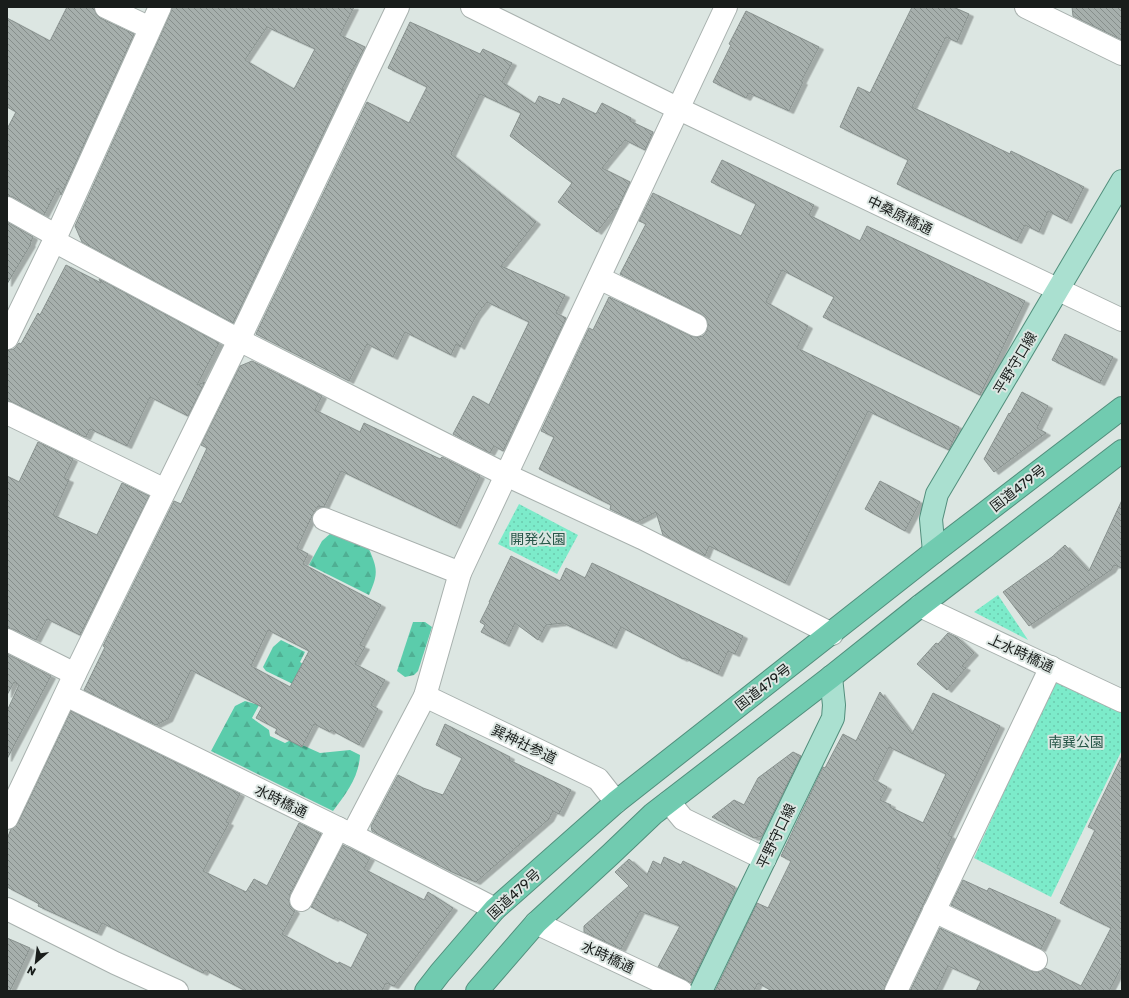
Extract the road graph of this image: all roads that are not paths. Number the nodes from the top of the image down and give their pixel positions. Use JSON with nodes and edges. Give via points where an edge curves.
{"nodes":[{"id":1,"x":106,"y":7,"type":"edge"},
{"id":2,"x":160,"y":7,"type":"edge"},
{"id":3,"x":398,"y":7,"type":"edge"},
{"id":4,"x":472,"y":7,"type":"edge"},
{"id":5,"x":726,"y":7,"type":"edge"},
{"id":6,"x":1026,"y":7,"type":"edge"},
{"id":7,"x":497,"y":12,"type":"edge"},
{"id":8,"x":150,"y":28,"type":"junction"},
{"id":9,"x":1122,"y":54,"type":"edge"},
{"id":10,"x":679,"y":109,"type":"junction"},
{"id":11,"x":1122,"y":181,"type":"edge"},
{"id":12,"x":7,"y":208,"type":"edge"},
{"id":13,"x":56,"y":238,"type":"junction"},
{"id":14,"x":599,"y":278,"type":"junction"},
{"id":15,"x":1058,"y":291,"type":"junction"},
{"id":16,"x":1122,"y":320,"type":"edge"},
{"id":17,"x":696,"y":325,"type":"dead end"},
{"id":18,"x":7,"y":338,"type":"edge"},
{"id":19,"x":239,"y":340,"type":"junction"},
{"id":20,"x":1122,"y":408,"type":"edge"},
{"id":21,"x":7,"y":413,"type":"edge"},
{"id":22,"x":1122,"y":451,"type":"edge"},
{"id":23,"x":506,"y":475,"type":"junction"},
{"id":24,"x":165,"y":490,"type":"junction"},
{"id":25,"x":324,"y":519,"type":"dead end"},
{"id":26,"x":934,"y":552,"type":"junction"},
{"id":27,"x":460,"y":573,"type":"junction"},
{"id":28,"x":920,"y":606,"type":"junction"},
{"id":29,"x":832,"y":634,"type":"junction"},
{"id":30,"x":7,"y":640,"type":"edge"},
{"id":31,"x":1051,"y":667,"type":"junction"},
{"id":32,"x":75,"y":674,"type":"junction"},
{"id":33,"x":831,"y":677,"type":"junction"},
{"id":34,"x":66,"y":695,"type":"junction"},
{"id":35,"x":425,"y":696,"type":"junction"},
{"id":36,"x":1122,"y":701,"type":"edge"},
{"id":37,"x":616,"y":802,"type":"junction"},
{"id":38,"x":669,"y":802,"type":"junction"},
{"id":39,"x":7,"y":818,"type":"edge"},
{"id":40,"x":345,"y":832,"type":"junction"},
{"id":41,"x":765,"y":859,"type":"junction"},
{"id":42,"x":301,"y":900,"type":"dead end"},
{"id":43,"x":7,"y":909,"type":"edge"},
{"id":44,"x":495,"y":909,"type":"junction"},
{"id":45,"x":934,"y":911,"type":"junction"},
{"id":46,"x":536,"y":923,"type":"junction"},
{"id":47,"x":1036,"y":960,"type":"dead end"},
{"id":48,"x":177,"y":991,"type":"edge"},
{"id":49,"x":426,"y":991,"type":"edge"},
{"id":50,"x":477,"y":991,"type":"edge"},
{"id":51,"x":681,"y":991,"type":"edge"},
{"id":52,"x":701,"y":991,"type":"edge"},
{"id":53,"x":896,"y":991,"type":"edge"}],
"edges":[{"from":1,"to":8,"type":"street"},
{"from":2,"to":8,"type":"street"},
{"from":3,"to":19,"type":"street"},
{"from":4,"to":7,"type":"street","name":"中桑原橋通"},
{"from":5,"to":10,"type":"street"},
{"from":6,"to":9,"type":"street"},
{"from":7,"to":10,"type":"street","name":"中桑原橋通"},
{"from":8,"to":13,"type":"street"},
{"from":10,"to":14,"type":"street"},
{"from":10,"to":15,"type":"street","name":"中桑原橋通"},
{"from":11,"to":15,"type":"main road","name":"平野守口線"},
{"from":12,"to":13,"type":"street"},
{"from":13,"to":18,"type":"street"},
{"from":13,"to":19,"type":"street"},
{"from":14,"to":17,"type":"street"},
{"from":14,"to":23,"type":"street"},
{"from":15,"to":16,"type":"street","name":"中桑原橋通"},
{"from":15,"to":26,"type":"main road","name":"平野守口線","via":[[937,494],[931,519]]},
{"from":19,"to":23,"type":"street"},
{"from":19,"to":24,"type":"street"},
{"from":20,"to":26,"type":"highway","name":"国道479号"},
{"from":21,"to":24,"type":"street"},
{"from":22,"to":28,"type":"highway"},
{"from":23,"to":27,"type":"street"},
{"from":23,"to":29,"type":"street","via":[[642,538]]},
{"from":24,"to":32,"type":"street"},
{"from":25,"to":27,"type":"street"},
{"from":26,"to":29,"type":"highway","name":"国道479号"},
{"from":27,"to":35,"type":"street"},
{"from":28,"to":31,"type":"street","name":"上水時橋通"},
{"from":28,"to":33,"type":"highway"},
{"from":29,"to":37,"type":"highway","name":"国道479号"},
{"from":30,"to":32,"type":"street"},
{"from":31,"to":36,"type":"street","name":"上水時橋通"},
{"from":31,"to":45,"type":"street"},
{"from":32,"to":34,"type":"street"},
{"from":33,"to":38,"type":"highway"},
{"from":33,"to":41,"type":"main road","name":"平野守口線","via":[[833,718]]},
{"from":34,"to":39,"type":"street"},
{"from":34,"to":40,"type":"street","name":"水時橋通"},
{"from":35,"to":37,"type":"street","name":"巽神社参道","via":[[598,779]]},
{"from":35,"to":40,"type":"street"},
{"from":37,"to":44,"type":"highway","name":"国道479号"},
{"from":38,"to":41,"type":"street","via":[[683,819]]},
{"from":38,"to":46,"type":"highway"},
{"from":40,"to":42,"type":"street"},
{"from":40,"to":44,"type":"street","name":"水時橋通"},
{"from":41,"to":52,"type":"main road","name":"平野守口線"},
{"from":43,"to":48,"type":"street"},
{"from":44,"to":49,"type":"highway","name":"国道479号"},
{"from":45,"to":47,"type":"street"},
{"from":45,"to":53,"type":"street"},
{"from":46,"to":50,"type":"highway"},
{"from":46,"to":51,"type":"street","name":"水時橋通"}]}
